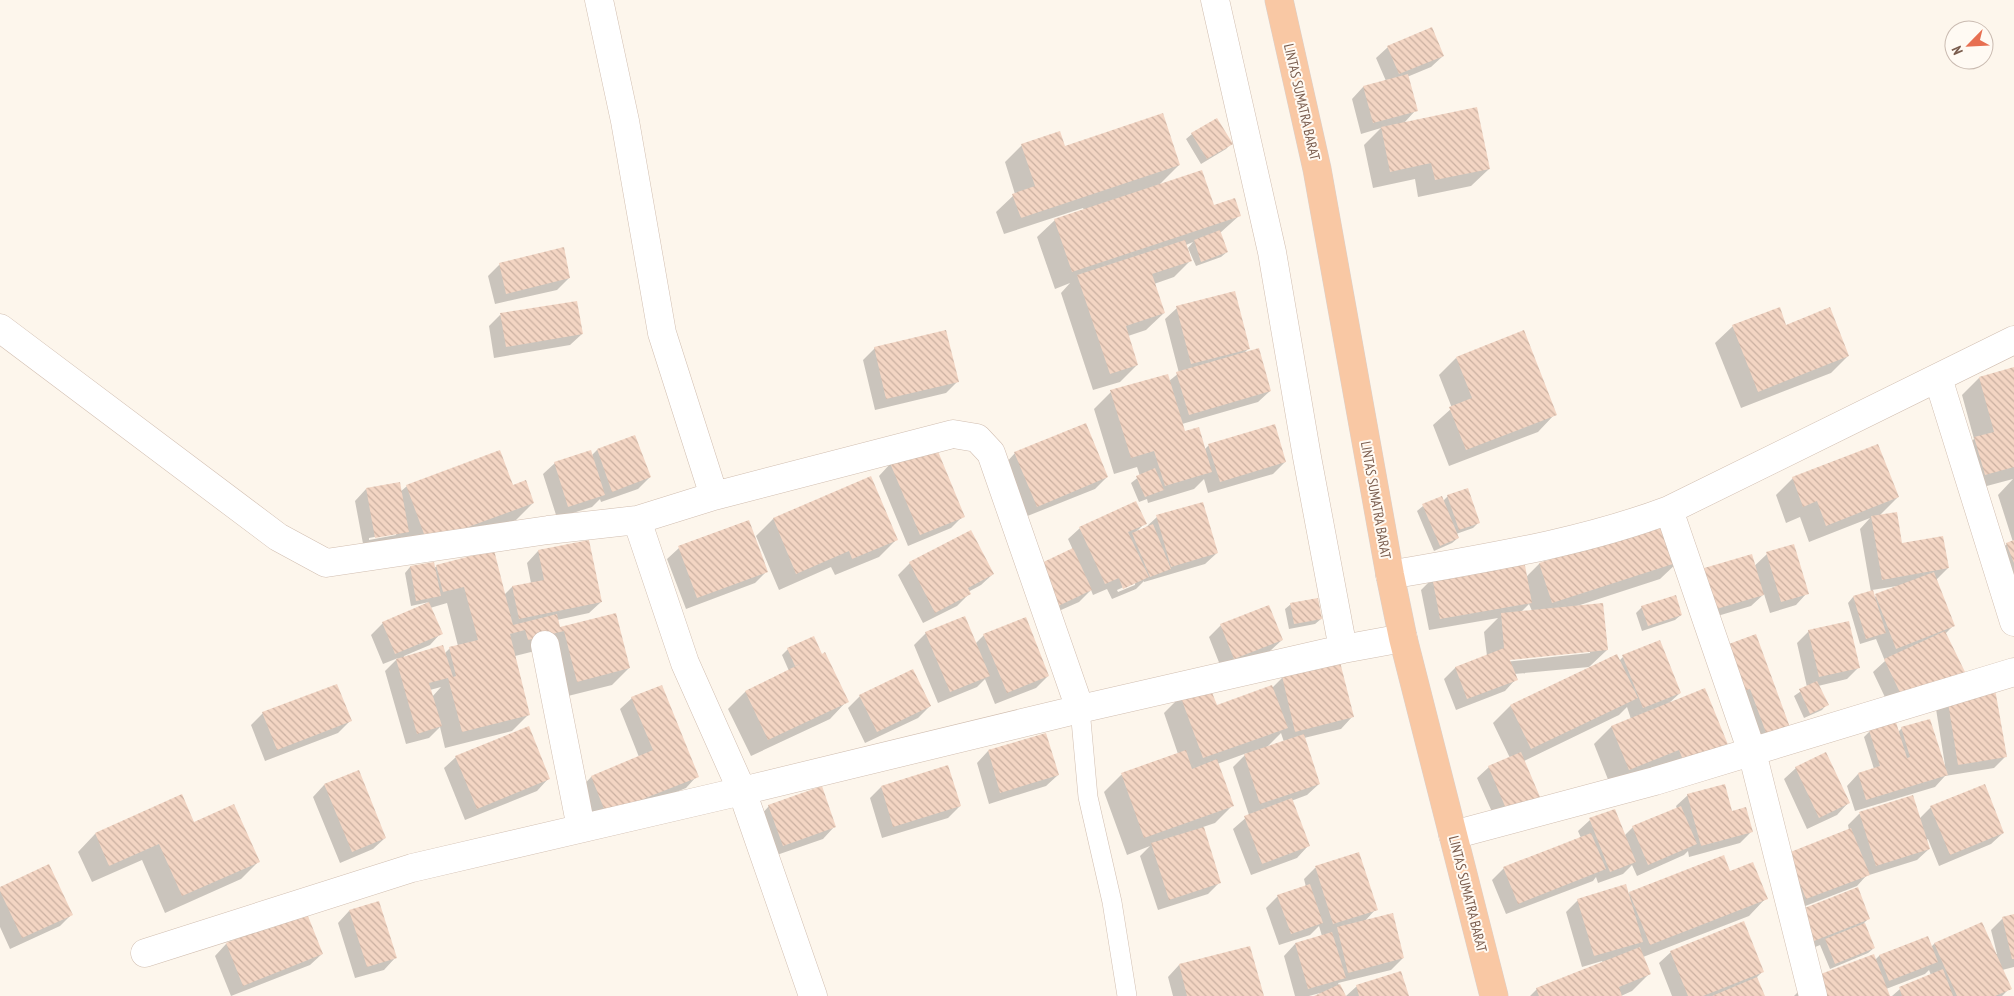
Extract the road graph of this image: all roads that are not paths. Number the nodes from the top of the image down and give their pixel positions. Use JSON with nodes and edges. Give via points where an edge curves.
{"nodes":[{"id":1,"x":599,"y":0,"type":"edge"},
{"id":2,"x":1215,"y":0,"type":"edge"},
{"id":3,"x":1279,"y":0,"type":"edge"},
{"id":4,"x":0,"y":328,"type":"edge"},
{"id":5,"x":2014,"y":340,"type":"edge"},
{"id":6,"x":1938,"y":378,"type":"junction"},
{"id":7,"x":714,"y":496,"type":"junction"},
{"id":8,"x":1669,"y":510,"type":"junction"},
{"id":9,"x":637,"y":520,"type":"junction"},
{"id":10,"x":1390,"y":575,"type":"junction"},
{"id":11,"x":2014,"y":622,"type":"edge"},
{"id":12,"x":1403,"y":638,"type":"junction"},
{"id":13,"x":546,"y":646,"type":"dead end"},
{"id":14,"x":1343,"y":649,"type":"junction"},
{"id":15,"x":2014,"y":672,"type":"edge"},
{"id":16,"x":1080,"y":709,"type":"junction"},
{"id":17,"x":1752,"y":752,"type":"junction"},
{"id":18,"x":742,"y":791,"type":"junction"},
{"id":19,"x":581,"y":828,"type":"junction"},
{"id":20,"x":1453,"y":835,"type":"junction"},
{"id":21,"x":145,"y":953,"type":"dead end"},
{"id":22,"x":813,"y":996,"type":"edge"},
{"id":23,"x":1128,"y":996,"type":"edge"},
{"id":24,"x":1494,"y":996,"type":"edge"},
{"id":25,"x":1813,"y":996,"type":"edge"}],
"edges":[{"from":1,"to":7,"type":"street","via":[[625,121],[662,333]]},
{"from":2,"to":14,"type":"street","via":[[1272,252]]},
{"from":3,"to":10,"type":"highway","name":"LINTAS SUMATRA BARAT","via":[[1317,169]]},
{"from":4,"to":9,"type":"street","via":[[278,537],[326,563]]},
{"from":5,"to":6,"type":"street"},
{"from":6,"to":8,"type":"street"},
{"from":6,"to":11,"type":"street"},
{"from":7,"to":9,"type":"street"},
{"from":7,"to":16,"type":"street","via":[[953,434],[977,438],[991,453]]},
{"from":8,"to":10,"type":"street","via":[[1570,542]]},
{"from":8,"to":17,"type":"street"},
{"from":9,"to":18,"type":"street","via":[[685,663]]},
{"from":10,"to":12,"type":"highway","name":"LINTAS SUMATRA BARAT"},
{"from":12,"to":14,"type":"street"},
{"from":12,"to":20,"type":"highway","name":"LINTAS SUMATRA BARAT"},
{"from":13,"to":19,"type":"street"},
{"from":14,"to":16,"type":"street"},
{"from":15,"to":17,"type":"street"},
{"from":16,"to":18,"type":"street"},
{"from":16,"to":23,"type":"lane","via":[[1088,797],[1112,902]]},
{"from":17,"to":20,"type":"street"},
{"from":17,"to":25,"type":"street"},
{"from":18,"to":19,"type":"street"},
{"from":18,"to":22,"type":"street"},
{"from":19,"to":21,"type":"street","via":[[412,868]]},
{"from":20,"to":24,"type":"highway","name":"LINTAS SUMATRA BARAT"}]}
